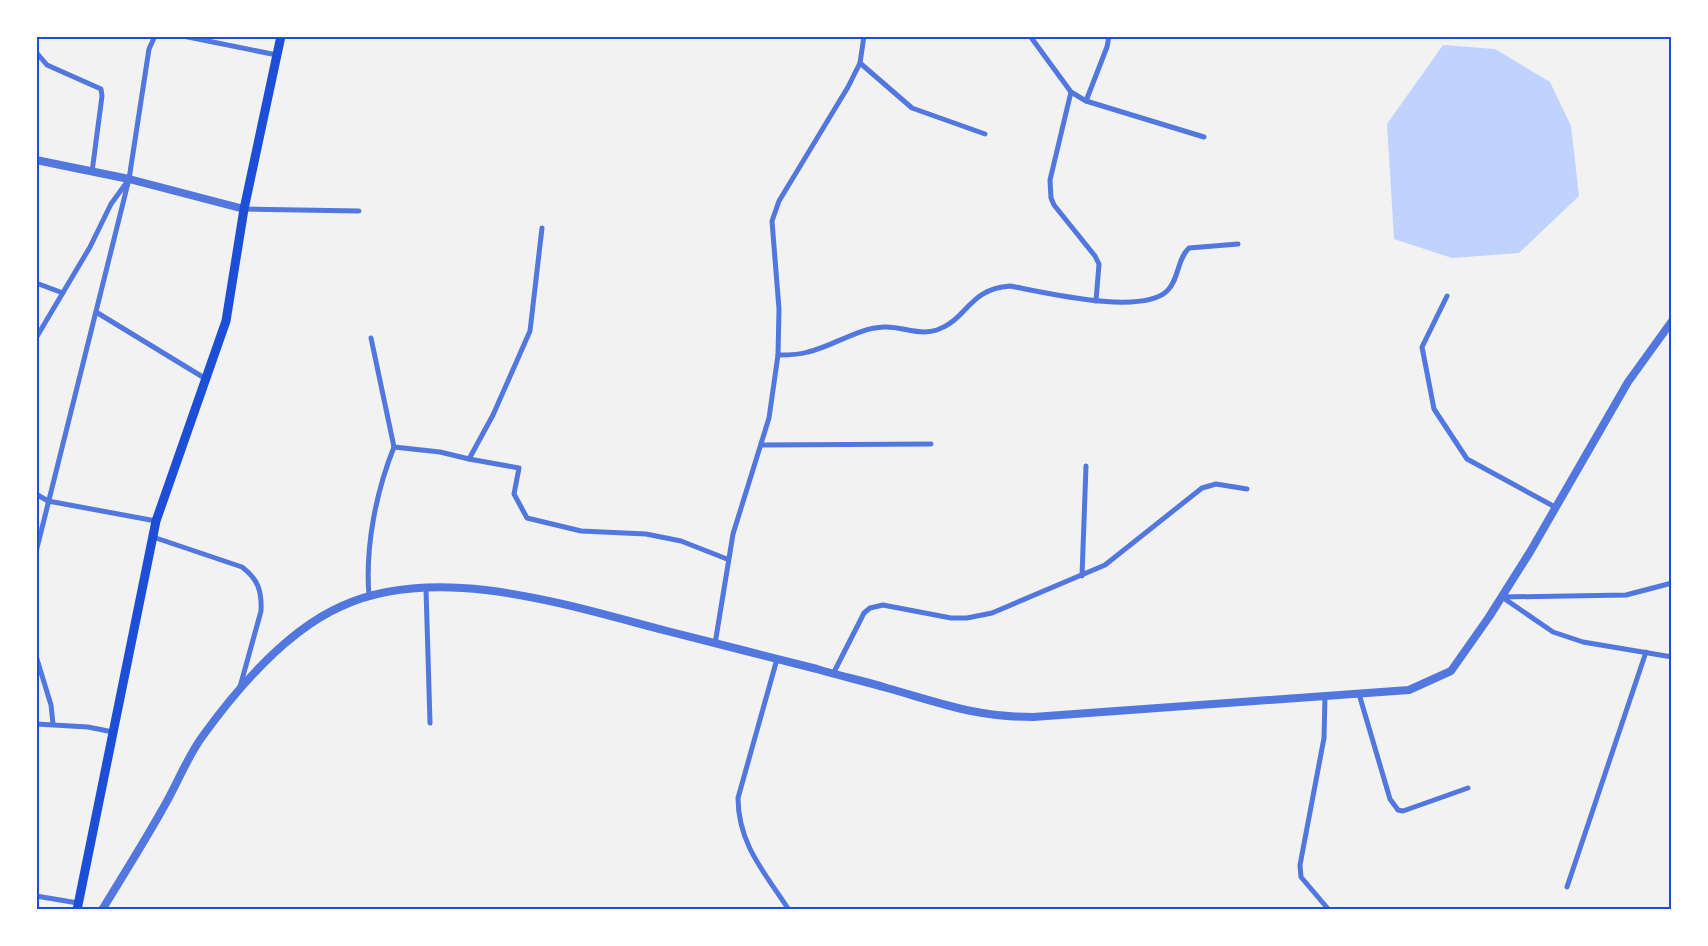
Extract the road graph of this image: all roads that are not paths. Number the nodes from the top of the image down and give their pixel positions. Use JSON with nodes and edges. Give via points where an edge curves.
{"nodes":[{"id":1,"x":155,"y":36,"type":"edge"},
{"id":2,"x":183,"y":36,"type":"edge"},
{"id":3,"x":281,"y":36,"type":"edge"},
{"id":4,"x":864,"y":36,"type":"edge"},
{"id":5,"x":1030,"y":36,"type":"edge"},
{"id":6,"x":1109,"y":36,"type":"edge"},
{"id":7,"x":36,"y":52,"type":"edge"},
{"id":8,"x":277,"y":55,"type":"junction"},
{"id":9,"x":860,"y":63,"type":"junction"},
{"id":10,"x":1071,"y":92,"type":"junction"},
{"id":11,"x":1086,"y":101,"type":"junction"},
{"id":12,"x":985,"y":134,"type":"dead end"},
{"id":13,"x":1204,"y":137,"type":"dead end"},
{"id":14,"x":36,"y":160,"type":"edge"},
{"id":15,"x":92,"y":172,"type":"junction"},
{"id":16,"x":129,"y":179,"type":"junction"},
{"id":17,"x":244,"y":209,"type":"junction"},
{"id":18,"x":358,"y":211,"type":"dead end"},
{"id":19,"x":542,"y":228,"type":"dead end"},
{"id":20,"x":1238,"y":244,"type":"dead end"},
{"id":21,"x":36,"y":282,"type":"edge"},
{"id":22,"x":63,"y":293,"type":"junction"},
{"id":23,"x":1447,"y":296,"type":"dead end"},
{"id":24,"x":1096,"y":301,"type":"junction"},
{"id":25,"x":96,"y":312,"type":"junction"},
{"id":26,"x":1672,"y":321,"type":"edge"},
{"id":27,"x":36,"y":338,"type":"edge"},
{"id":28,"x":372,"y":338,"type":"dead end"},
{"id":29,"x":778,"y":355,"type":"junction"},
{"id":30,"x":206,"y":379,"type":"junction"},
{"id":31,"x":931,"y":444,"type":"dead end"},
{"id":32,"x":761,"y":445,"type":"junction"},
{"id":33,"x":394,"y":446,"type":"junction"},
{"id":34,"x":469,"y":459,"type":"junction"},
{"id":35,"x":1086,"y":466,"type":"dead end"},
{"id":36,"x":1247,"y":489,"type":"dead end"},
{"id":37,"x":36,"y":494,"type":"edge"},
{"id":38,"x":48,"y":501,"type":"junction"},
{"id":39,"x":1555,"y":507,"type":"junction"},
{"id":40,"x":156,"y":521,"type":"junction"},
{"id":41,"x":152,"y":537,"type":"junction"},
{"id":42,"x":36,"y":552,"type":"edge"},
{"id":43,"x":727,"y":559,"type":"junction"},
{"id":44,"x":1082,"y":576,"type":"junction"},
{"id":45,"x":1672,"y":583,"type":"edge"},
{"id":46,"x":426,"y":589,"type":"junction"},
{"id":47,"x":369,"y":596,"type":"junction"},
{"id":48,"x":1502,"y":597,"type":"junction"},
{"id":49,"x":715,"y":644,"type":"junction"},
{"id":50,"x":1646,"y":652,"type":"junction"},
{"id":51,"x":36,"y":656,"type":"edge"},
{"id":52,"x":1672,"y":656,"type":"edge"},
{"id":53,"x":777,"y":659,"type":"junction"},
{"id":54,"x":833,"y":674,"type":"junction"},
{"id":55,"x":239,"y":690,"type":"junction"},
{"id":56,"x":1359,"y":694,"type":"junction"},
{"id":57,"x":1325,"y":696,"type":"junction"},
{"id":58,"x":430,"y":723,"type":"dead end"},
{"id":59,"x":36,"y":724,"type":"edge"},
{"id":60,"x":53,"y":724,"type":"junction"},
{"id":61,"x":113,"y":732,"type":"junction"},
{"id":62,"x":1468,"y":788,"type":"dead end"},
{"id":63,"x":1567,"y":887,"type":"dead end"},
{"id":64,"x":36,"y":896,"type":"edge"},
{"id":65,"x":77,"y":906,"type":"edge"},
{"id":66,"x":102,"y":910,"type":"edge"},
{"id":67,"x":788,"y":910,"type":"edge"},
{"id":68,"x":1329,"y":910,"type":"edge"}],
"edges":[{"from":1,"to":16,"type":"street","via":[[149,49]]},
{"from":2,"to":8,"type":"street"},
{"from":3,"to":8,"type":"main road"},
{"from":4,"to":9,"type":"street"},
{"from":5,"to":10,"type":"street"},
{"from":6,"to":11,"type":"street"},
{"from":7,"to":15,"type":"street","via":[[47,65],[101,89]]},
{"from":8,"to":17,"type":"main road"},
{"from":9,"to":12,"type":"street","via":[[912,108]]},
{"from":9,"to":29,"type":"street","via":[[779,201],[772,221],[779,309]]},
{"from":10,"to":11,"type":"street"},
{"from":10,"to":24,"type":"street","via":[[1050,190],[1054,205],[1099,264]]},
{"from":11,"to":13,"type":"street"},
{"from":14,"to":15,"type":"street"},
{"from":15,"to":16,"type":"street"},
{"from":16,"to":17,"type":"street"},
{"from":16,"to":22,"type":"street","via":[[111,204]]},
{"from":16,"to":25,"type":"street"},
{"from":17,"to":18,"type":"street"},
{"from":17,"to":30,"type":"main road","via":[[226,321]]},
{"from":19,"to":34,"type":"street","via":[[530,331],[493,415]]},
{"from":20,"to":24,"type":"street","via":[[1190,248],[1184,253],[1171,286],[1163,295],[1125,304]]},
{"from":21,"to":22,"type":"street"},
{"from":22,"to":27,"type":"street"},
{"from":23,"to":39,"type":"street","via":[[1422,347],[1434,409],[1467,459]]},
{"from":24,"to":29,"type":"street","via":[[1010,286],[998,287],[980,294],[939,329],[929,332],[890,327],[871,329],[807,353]]},
{"from":25,"to":30,"type":"street"},
{"from":25,"to":38,"type":"street"},
{"from":26,"to":39,"type":"street","via":[[1628,382]]},
{"from":28,"to":33,"type":"street"},
{"from":29,"to":32,"type":"street"},
{"from":30,"to":40,"type":"main road"},
{"from":31,"to":32,"type":"street"},
{"from":32,"to":43,"type":"street"},
{"from":33,"to":34,"type":"street"},
{"from":33,"to":47,"type":"street","via":[[384,472],[373,529],[367,572]]},
{"from":34,"to":43,"type":"street","via":[[519,468],[514,494],[528,518],[582,531],[680,541]]},
{"from":35,"to":44,"type":"street"},
{"from":36,"to":44,"type":"street","via":[[1216,484],[1202,488],[1115,558]]},
{"from":37,"to":38,"type":"street"},
{"from":38,"to":40,"type":"street"},
{"from":38,"to":42,"type":"street"},
{"from":39,"to":48,"type":"street"},
{"from":40,"to":41,"type":"main road"},
{"from":41,"to":55,"type":"street","via":[[242,567],[259,586],[261,611]]},
{"from":41,"to":61,"type":"main road"},
{"from":43,"to":49,"type":"street"},
{"from":44,"to":54,"type":"street","via":[[992,613],[974,617],[952,618],[883,605],[870,608],[864,613]]},
{"from":45,"to":48,"type":"street","via":[[1626,596]]},
{"from":46,"to":47,"type":"street"},
{"from":46,"to":49,"type":"street","via":[[478,590],[567,604]]},
{"from":46,"to":58,"type":"street"},
{"from":47,"to":55,"type":"street","via":[[340,606],[296,634]]},
{"from":48,"to":50,"type":"street","via":[[1553,632],[1583,642]]},
{"from":48,"to":56,"type":"street","via":[[1451,671],[1409,690]]},
{"from":49,"to":53,"type":"street"},
{"from":50,"to":52,"type":"street"},
{"from":50,"to":63,"type":"street"},
{"from":51,"to":60,"type":"street","via":[[51,705]]},
{"from":53,"to":54,"type":"street"},
{"from":53,"to":67,"type":"street","via":[[738,798],[738,810],[745,841]]},
{"from":54,"to":57,"type":"street","via":[[960,710],[1011,717]]},
{"from":55,"to":66,"type":"street","via":[[200,740]]},
{"from":56,"to":57,"type":"street"},
{"from":56,"to":62,"type":"street","via":[[1390,799],[1398,810]]},
{"from":57,"to":68,"type":"street","via":[[1322,751],[1300,865],[1301,878]]},
{"from":59,"to":60,"type":"street"},
{"from":60,"to":61,"type":"street"},
{"from":61,"to":65,"type":"main road"},
{"from":64,"to":65,"type":"street"}]}
